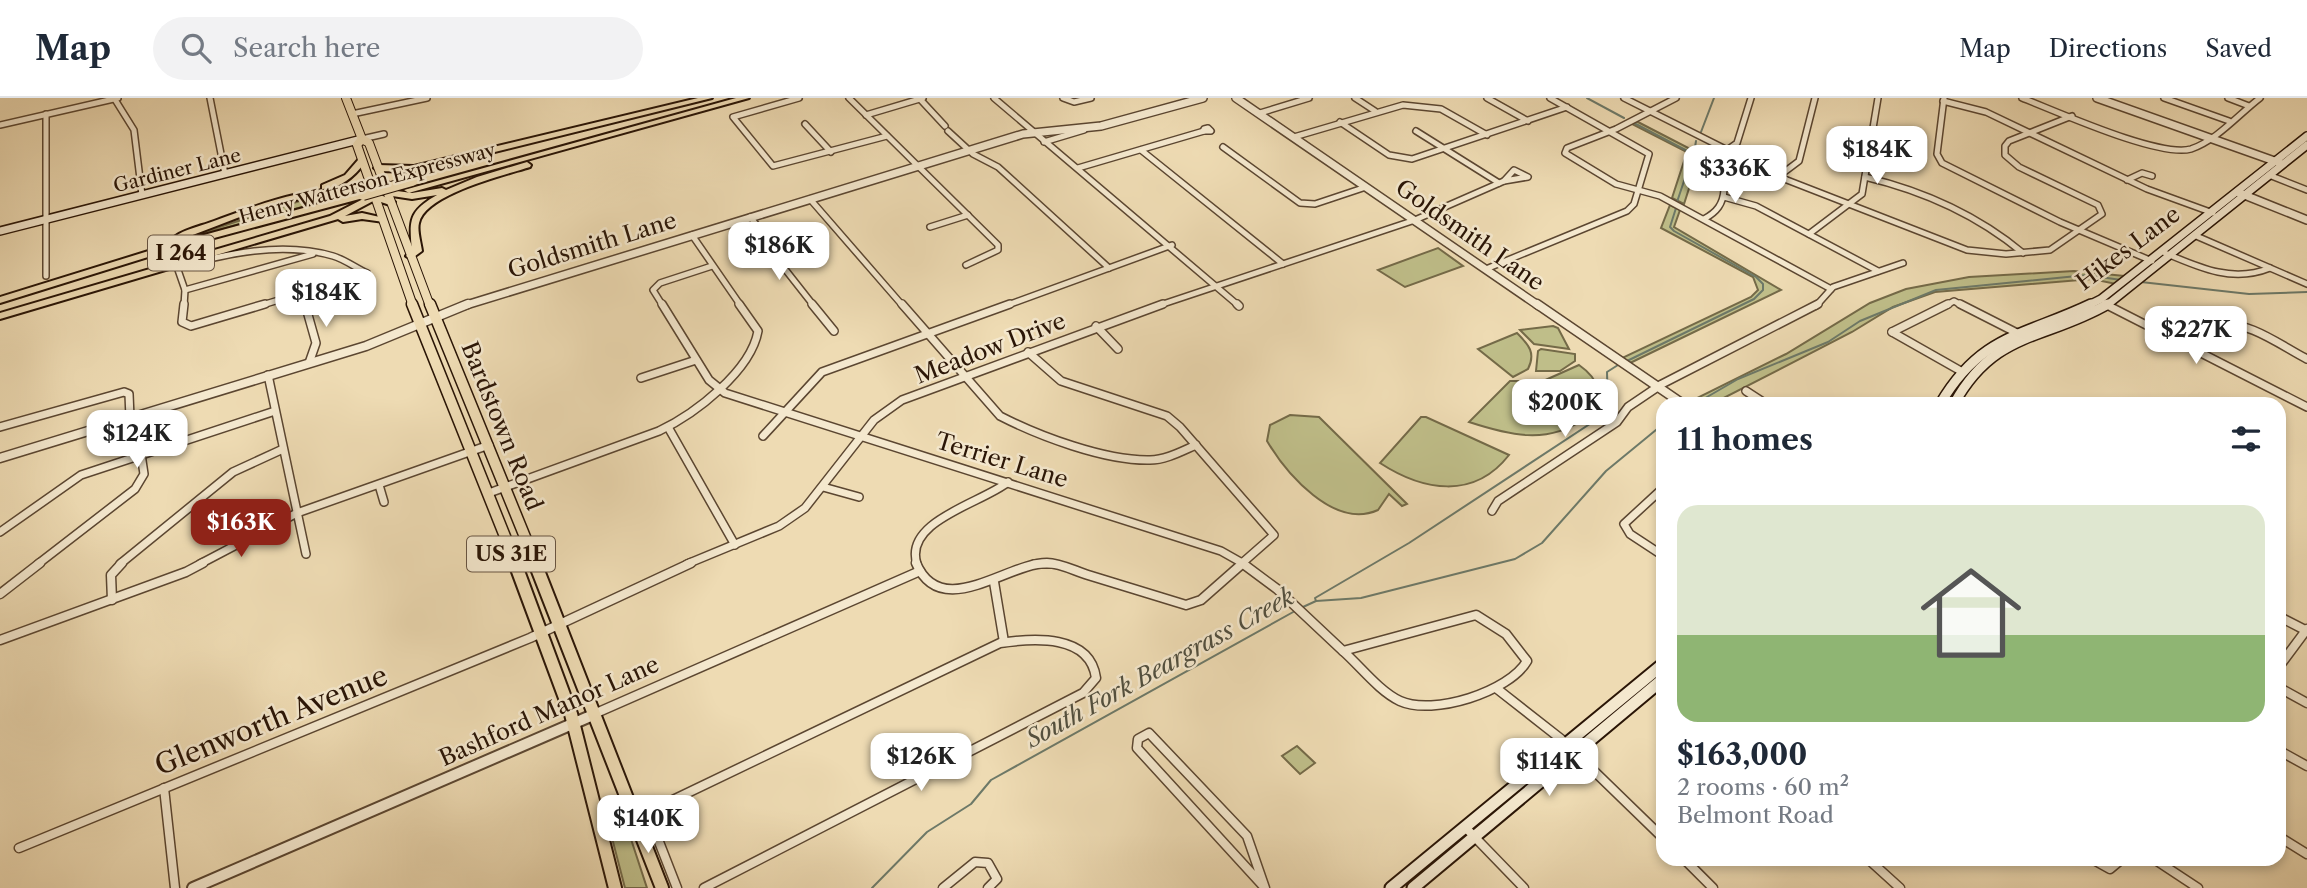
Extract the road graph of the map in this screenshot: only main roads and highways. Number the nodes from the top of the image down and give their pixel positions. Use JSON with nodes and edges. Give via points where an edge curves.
{"nodes":[{"id":1,"x":346,"y":98,"type":"edge"},
{"id":2,"x":708,"y":98,"type":"edge"},
{"id":3,"x":715,"y":98,"type":"edge"},
{"id":4,"x":745,"y":98,"type":"edge"},
{"id":5,"x":651,"y":124,"type":"junction"},
{"id":6,"x":2307,"y":136,"type":"edge"},
{"id":7,"x":362,"y":139,"type":"junction"},
{"id":8,"x":2307,"y":145,"type":"edge"},
{"id":9,"x":2303,"y":153,"type":"edge"},
{"id":10,"x":464,"y":158,"type":"junction"},
{"id":11,"x":361,"y":162,"type":"junction"},
{"id":12,"x":2279,"y":164,"type":"junction"},
{"id":13,"x":378,"y":168,"type":"junction"},
{"id":14,"x":475,"y":182,"type":"junction"},
{"id":15,"x":410,"y":186,"type":"junction"},
{"id":16,"x":376,"y":195,"type":"junction"},
{"id":17,"x":260,"y":210,"type":"junction"},
{"id":18,"x":381,"y":220,"type":"junction"},
{"id":19,"x":0,"y":231,"type":"edge"},
{"id":20,"x":267,"y":237,"type":"junction"},
{"id":21,"x":411,"y":256,"type":"junction"},
{"id":22,"x":46,"y":280,"type":"junction"},
{"id":23,"x":2131,"y":282,"type":"junction"},
{"id":24,"x":0,"y":300,"type":"edge"},
{"id":25,"x":2103,"y":303,"type":"junction"},
{"id":26,"x":0,"y":310,"type":"edge"},
{"id":27,"x":0,"y":316,"type":"edge"},
{"id":28,"x":466,"y":392,"type":"junction"},
{"id":29,"x":450,"y":396,"type":"junction"},
{"id":30,"x":1944,"y":397,"type":"edge"},
{"id":31,"x":1957,"y":397,"type":"edge"},
{"id":32,"x":1656,"y":669,"type":"edge"},
{"id":33,"x":1656,"y":685,"type":"edge"},
{"id":34,"x":657,"y":873,"type":"junction"},
{"id":35,"x":615,"y":888,"type":"edge"},
{"id":36,"x":653,"y":888,"type":"edge"},
{"id":37,"x":662,"y":888,"type":"edge"},
{"id":38,"x":1391,"y":888,"type":"edge"},
{"id":39,"x":1413,"y":888,"type":"edge"}],
"edges":[{"from":1,"to":7,"type":"main road","name":"Bardstown Road","number":"US 31E"},
{"from":2,"to":10,"type":"highway"},
{"from":3,"to":15,"type":"highway","name":"Henry Watterson Expressway","number":"I 264"},
{"from":4,"to":5,"type":"highway","name":"Henry Watterson Expressway","number":"I 264"},
{"from":5,"to":14,"type":"highway"},
{"from":5,"to":15,"type":"highway","name":"Henry Watterson Expressway","number":"I 264"},
{"from":6,"to":12,"type":"main road","name":"Hikes Lane"},
{"from":7,"to":11,"type":"main road","name":"Bardstown Road","number":"US 31E","via":[[357,145]]},
{"from":7,"to":13,"type":"main road","name":"Bardstown Road","number":"US 31E","via":[[369,143]]},
{"from":7,"to":19,"type":"main road","name":"Gardiner Lane"},
{"from":8,"to":9,"type":"main road","name":"Hikes Lane"},
{"from":9,"to":12,"type":"main road","name":"Hikes Lane"},
{"from":10,"to":13,"type":"highway","via":[[402,170]]},
{"from":10,"to":16,"type":"highway"},
{"from":11,"to":16,"type":"main road","name":"Bardstown Road","number":"US 31E"},
{"from":11,"to":17,"type":"highway","via":[[340,181]]},
{"from":12,"to":23,"type":"main road","name":"Hikes Lane","via":[[2171,255]]},
{"from":12,"to":23,"type":"main road","name":"Hikes Lane","via":[[2235,191],[2161,251]]},
{"from":13,"to":16,"type":"main road","name":"Bardstown Road","number":"US 31E"},
{"from":14,"to":16,"type":"highway","via":[[427,194]]},
{"from":14,"to":21,"type":"highway","via":[[441,195],[420,211],[414,223],[417,251]]},
{"from":15,"to":16,"type":"highway","name":"Henry Watterson Expressway","number":"I 264"},
{"from":16,"to":17,"type":"highway","via":[[328,191]]},
{"from":16,"to":18,"type":"main road","name":"Bardstown Road","number":"US 31E"},
{"from":16,"to":20,"type":"highway","via":[[333,218]]},
{"from":16,"to":21,"type":"main road","name":"Bardstown Road","number":"US 31E"},
{"from":16,"to":22,"type":"highway","name":"Henry Watterson Expressway","number":"I 264"},
{"from":16,"to":26,"type":"highway","name":"Henry Watterson Expressway","number":"I 264"},
{"from":17,"to":22,"type":"highway"},
{"from":18,"to":20,"type":"highway","via":[[355,217]]},
{"from":18,"to":29,"type":"main road","name":"Bardstown Road","number":"US 31E"},
{"from":20,"to":27,"type":"highway"},
{"from":21,"to":28,"type":"main road","name":"Bardstown Road","number":"US 31E"},
{"from":22,"to":24,"type":"highway","name":"Henry Watterson Expressway","number":"I 264"},
{"from":23,"to":25,"type":"main road","name":"Hikes Lane"},
{"from":25,"to":30,"type":"main road","name":"Hikes Lane","via":[[1989,345],[1959,370]]},
{"from":25,"to":31,"type":"main road","name":"Hikes Lane","via":[[2080,320],[1984,358]]},
{"from":28,"to":29,"type":"main road"},
{"from":28,"to":34,"type":"main road","name":"Bardstown Road","number":"US 31E","via":[[593,715],[641,814]]},
{"from":29,"to":35,"type":"main road","name":"Bardstown Road","number":"US 31E","via":[[573,722]]},
{"from":32,"to":38,"type":"main road"},
{"from":33,"to":39,"type":"main road"},
{"from":34,"to":36,"type":"main road"},
{"from":34,"to":37,"type":"main road","name":"Bardstown Road","number":"US 31E"}]}
